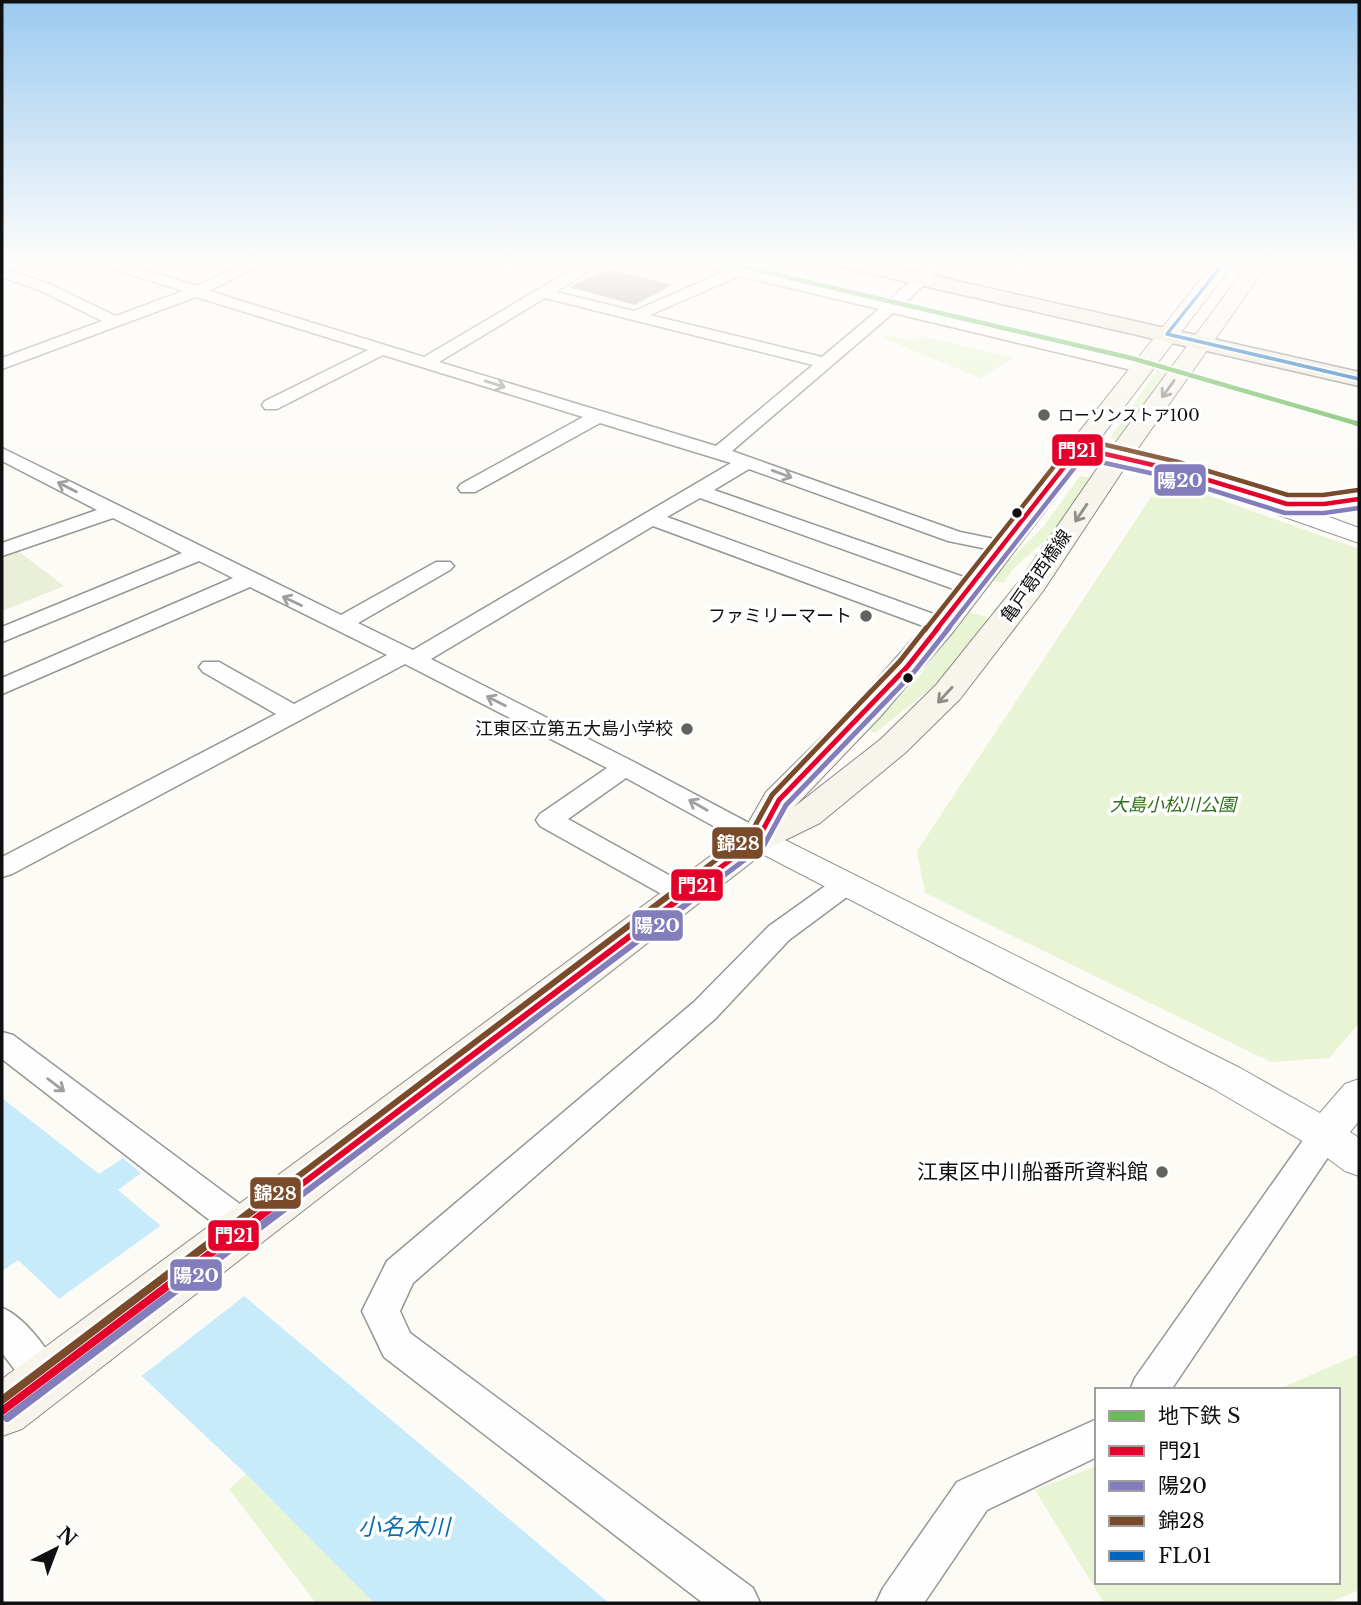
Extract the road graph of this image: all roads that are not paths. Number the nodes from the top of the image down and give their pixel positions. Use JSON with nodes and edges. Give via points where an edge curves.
{"nodes":[{"id":1,"x":80,"y":335,"type":"edge"},
{"id":2,"x":333,"y":335,"type":"edge"},
{"id":3,"x":473,"y":335,"type":"edge"},
{"id":4,"x":711,"y":335,"type":"edge"},
{"id":5,"x":858,"y":335,"type":"edge"},
{"id":6,"x":1007,"y":335,"type":"edge"},
{"id":7,"x":1167,"y":335,"type":"edge"},
{"id":8,"x":1194,"y":335,"type":"edge"},
{"id":9,"x":1204,"y":337,"type":"junction"},
{"id":10,"x":381,"y":350,"type":"junction"},
{"id":11,"x":1282,"y":350,"type":"junction"},
{"id":12,"x":1253,"y":354,"type":"junction"},
{"id":13,"x":1359,"y":362,"type":"edge"},
{"id":14,"x":426,"y":363,"type":"junction"},
{"id":15,"x":825,"y":363,"type":"junction"},
{"id":16,"x":2,"y":364,"type":"edge"},
{"id":17,"x":1140,"y":367,"type":"junction"},
{"id":18,"x":1359,"y":369,"type":"edge"},
{"id":19,"x":1359,"y":379,"type":"edge"},
{"id":20,"x":1359,"y":392,"type":"edge"},
{"id":21,"x":271,"y":405,"type":"dead end"},
{"id":22,"x":599,"y":416,"type":"junction"},
{"id":23,"x":1079,"y":448,"type":"junction"},
{"id":24,"x":2,"y":454,"type":"edge"},
{"id":25,"x":718,"y":454,"type":"junction"},
{"id":26,"x":1119,"y":456,"type":"junction"},
{"id":27,"x":747,"y":462,"type":"junction"},
{"id":28,"x":468,"y":488,"type":"dead end"},
{"id":29,"x":698,"y":491,"type":"junction"},
{"id":30,"x":1267,"y":500,"type":"junction"},
{"id":31,"x":1359,"y":500,"type":"edge"},
{"id":32,"x":114,"y":511,"type":"junction"},
{"id":33,"x":653,"y":519,"type":"junction"},
{"id":34,"x":1359,"y":535,"type":"edge"},
{"id":35,"x":1002,"y":545,"type":"junction"},
{"id":36,"x":2,"y":550,"type":"edge"},
{"id":37,"x":198,"y":554,"type":"junction"},
{"id":38,"x":443,"y":566,"type":"dead end"},
{"id":39,"x":250,"y":579,"type":"junction"},
{"id":40,"x":1032,"y":584,"type":"junction"},
{"id":41,"x":961,"y":599,"type":"junction"},
{"id":42,"x":341,"y":624,"type":"junction"},
{"id":43,"x":1002,"y":625,"type":"junction"},
{"id":44,"x":2,"y":635,"type":"edge"},
{"id":45,"x":409,"y":657,"type":"junction"},
{"id":46,"x":211,"y":667,"type":"dead end"},
{"id":47,"x":2,"y":687,"type":"edge"},
{"id":48,"x":293,"y":714,"type":"junction"},
{"id":49,"x":625,"y":767,"type":"junction"},
{"id":50,"x":758,"y":839,"type":"junction"},
{"id":51,"x":2,"y":868,"type":"edge"},
{"id":52,"x":845,"y":885,"type":"junction"},
{"id":53,"x":684,"y":895,"type":"junction"},
{"id":54,"x":2,"y":1044,"type":"edge"},
{"id":55,"x":1359,"y":1094,"type":"edge"},
{"id":56,"x":1325,"y":1135,"type":"junction"},
{"id":57,"x":1359,"y":1160,"type":"edge"},
{"id":58,"x":235,"y":1232,"type":"junction"},
{"id":59,"x":2,"y":1324,"type":"edge"},
{"id":60,"x":52,"y":1373,"type":"junction"},
{"id":61,"x":1150,"y":1388,"type":"edge"},
{"id":62,"x":2,"y":1411,"type":"edge"},
{"id":63,"x":1095,"y":1438,"type":"edge"},
{"id":64,"x":738,"y":1603,"type":"edge"},
{"id":65,"x":898,"y":1603,"type":"edge"}],
"edges":[{"from":1,"to":16,"type":"street"},
{"from":2,"to":10,"type":"street"},
{"from":3,"to":14,"type":"street"},
{"from":4,"to":15,"type":"street"},
{"from":5,"to":15,"type":"street"},
{"from":6,"to":17,"type":"street"},
{"from":7,"to":17,"type":"main road","name":"亀戸葛西橋線"},
{"from":8,"to":9,"type":"main road"},
{"from":9,"to":11,"type":"main road"},
{"from":9,"to":12,"type":"main road"},
{"from":9,"to":26,"type":"main road","name":"亀戸葛西橋線","one_way":true},
{"from":10,"to":14,"type":"street"},
{"from":10,"to":21,"type":"street"},
{"from":11,"to":13,"type":"main road"},
{"from":11,"to":18,"type":"main road"},
{"from":12,"to":19,"type":"main road"},
{"from":12,"to":20,"type":"main road"},
{"from":14,"to":22,"type":"street","one_way":true},
{"from":15,"to":25,"type":"street"},
{"from":17,"to":23,"type":"main road","name":"亀戸葛西橋線"},
{"from":22,"to":25,"type":"street"},
{"from":22,"to":28,"type":"street"},
{"from":23,"to":26,"type":"street"},
{"from":23,"to":35,"type":"main road","name":"亀戸葛西橋線"},
{"from":32,"to":24,"type":"street","one_way":true},
{"from":25,"to":27,"type":"street"},
{"from":26,"to":30,"type":"street"},
{"from":26,"to":40,"type":"main road","name":"亀戸葛西橋線","one_way":true},
{"from":27,"to":29,"type":"street"},
{"from":27,"to":35,"type":"street","one_way":true,"via":[[956,537]]},
{"from":29,"to":33,"type":"street"},
{"from":29,"to":41,"type":"street"},
{"from":30,"to":31,"type":"street","via":[[1314,505]]},
{"from":30,"to":34,"type":"street"},
{"from":31,"to":34,"type":"street","via":[[1344,507],[1339,518]]},
{"from":32,"to":36,"type":"street"},
{"from":32,"to":37,"type":"street"},
{"from":33,"to":41,"type":"street"},
{"from":33,"to":45,"type":"street"},
{"from":35,"to":41,"type":"main road","name":"亀戸葛西橋線"},
{"from":37,"to":39,"type":"street"},
{"from":37,"to":44,"type":"street"},
{"from":38,"to":42,"type":"street"},
{"from":42,"to":39,"type":"street","one_way":true},
{"from":39,"to":47,"type":"street"},
{"from":40,"to":41,"type":"main road","via":[[1016,591],[983,588]]},
{"from":40,"to":43,"type":"main road","name":"亀戸葛西橋線"},
{"from":41,"to":43,"type":"main road","via":[[998,608]]},
{"from":41,"to":50,"type":"main road","name":"亀戸葛西橋線","via":[[869,709],[779,800]]},
{"from":42,"to":45,"type":"street"},
{"from":43,"to":50,"type":"main road","name":"亀戸葛西橋線","one_way":true,"via":[[948,692],[893,746],[807,815]]},
{"from":45,"to":48,"type":"street"},
{"from":49,"to":45,"type":"street","one_way":true},
{"from":46,"to":48,"type":"street"},
{"from":48,"to":51,"type":"street"},
{"from":50,"to":49,"type":"street","one_way":true},
{"from":49,"to":53,"type":"street","via":[[549,820]]},
{"from":50,"to":52,"type":"street"},
{"from":50,"to":53,"type":"main road","name":"亀戸葛西橋線"},
{"from":52,"to":56,"type":"street","via":[[1226,1078]]},
{"from":52,"to":64,"type":"street","via":[[779,933],[705,1010],[400,1272],[381,1311],[397,1345]]},
{"from":53,"to":58,"type":"main road","name":"亀戸葛西橋線"},
{"from":54,"to":58,"type":"street","one_way":true},
{"from":55,"to":56,"type":"street"},
{"from":56,"to":57,"type":"street"},
{"from":56,"to":61,"type":"street"},
{"from":58,"to":60,"type":"main road","name":"亀戸葛西橋線"},
{"from":59,"to":60,"type":"street"},
{"from":60,"to":62,"type":"main road","name":"亀戸葛西橋線"},
{"from":63,"to":65,"type":"street","via":[[971,1496]]}]}
